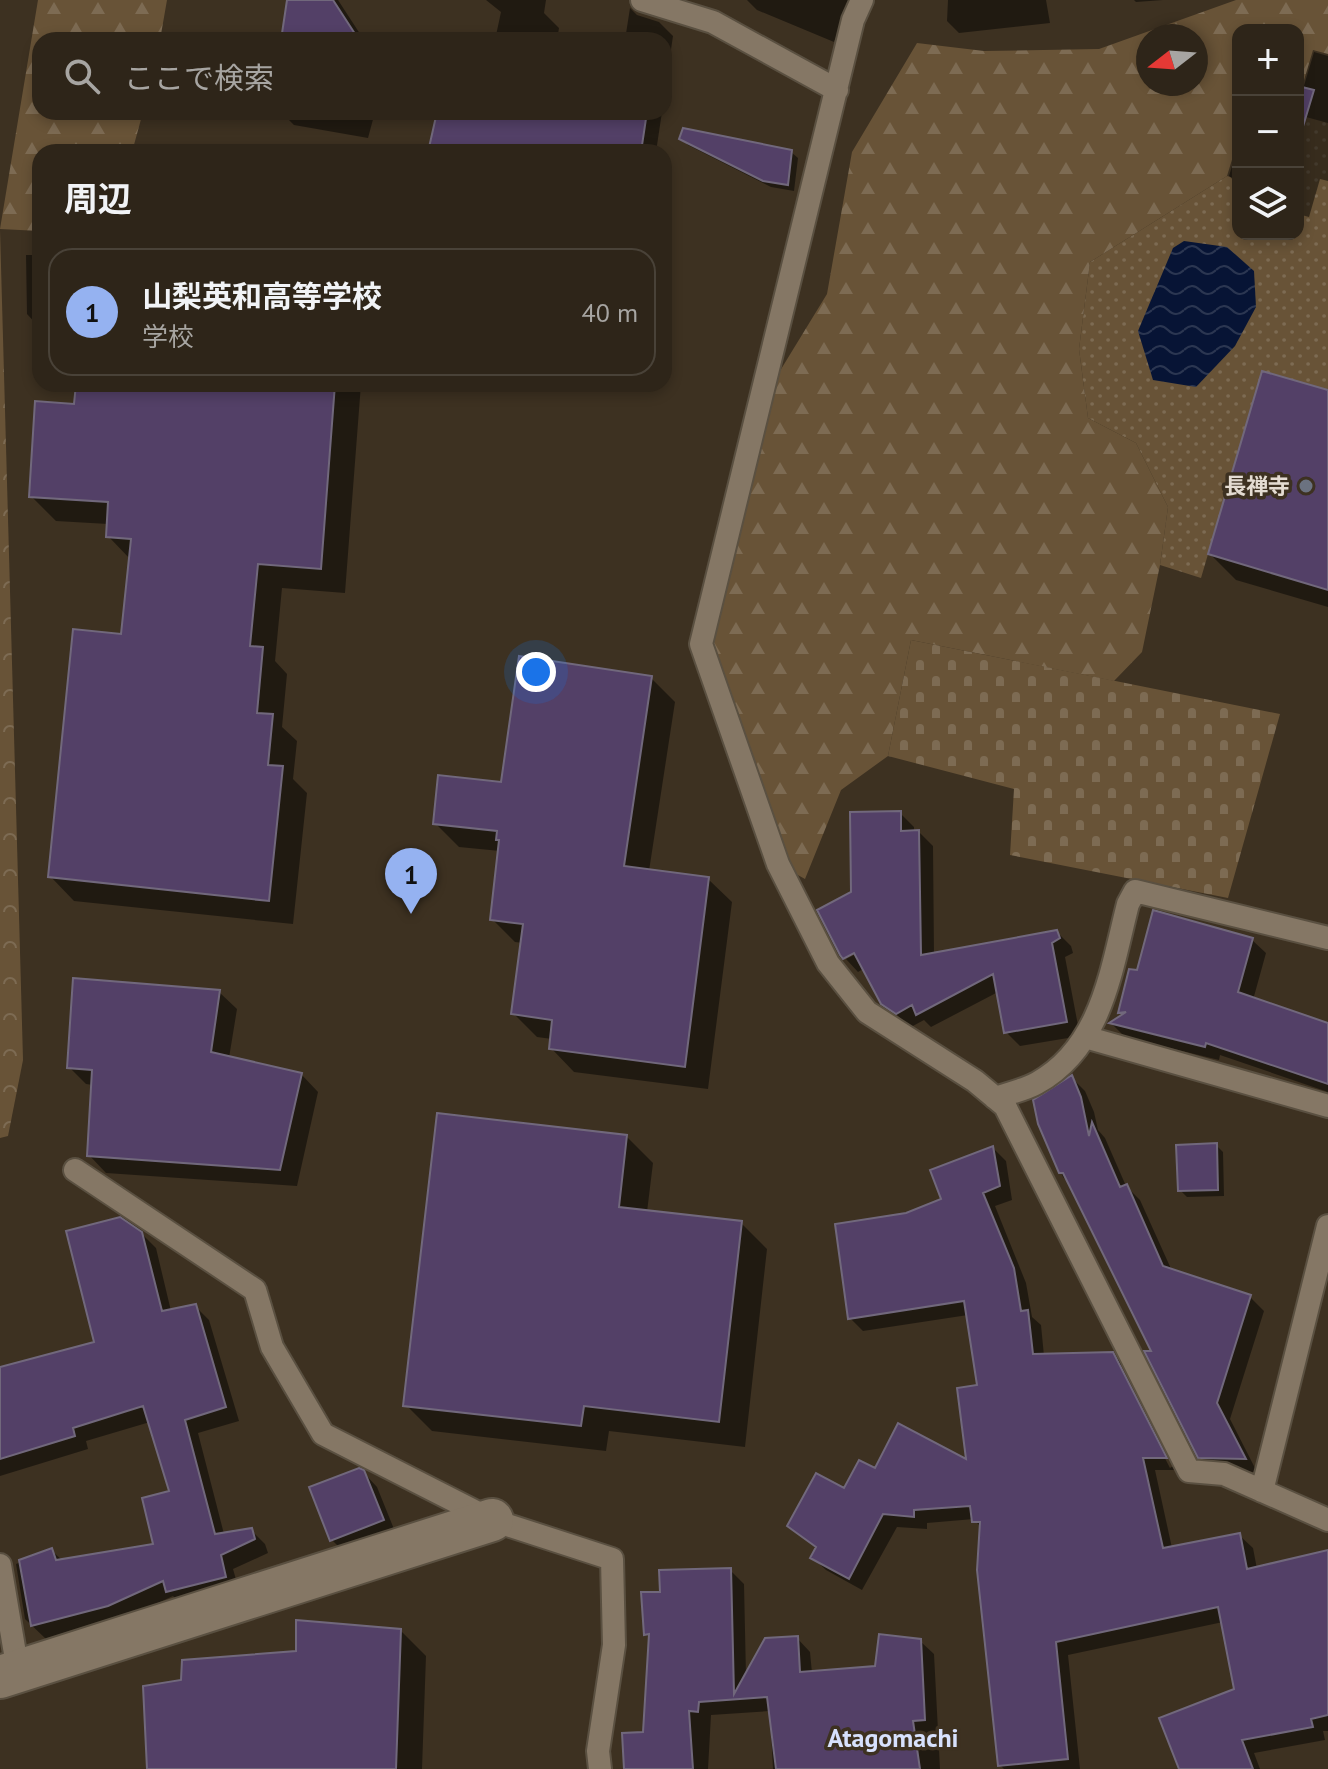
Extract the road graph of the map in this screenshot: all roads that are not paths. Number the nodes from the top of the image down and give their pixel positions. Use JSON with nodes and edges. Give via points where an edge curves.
{"nodes":[{"id":1,"x":642,"y":0,"type":"edge"},
{"id":2,"x":862,"y":0,"type":"edge"},
{"id":3,"x":837,"y":90,"type":"junction"},
{"id":4,"x":1328,"y":938,"type":"edge"},
{"id":5,"x":1085,"y":1037,"type":"junction"},
{"id":6,"x":995,"y":1098,"type":"junction"},
{"id":7,"x":1328,"y":1106,"type":"edge"},
{"id":8,"x":75,"y":1170,"type":"dead end"},
{"id":9,"x":1328,"y":1226,"type":"edge"},
{"id":10,"x":1262,"y":1491,"type":"junction"},
{"id":11,"x":492,"y":1520,"type":"junction"},
{"id":12,"x":1328,"y":1520,"type":"edge"},
{"id":13,"x":0,"y":1565,"type":"edge"},
{"id":14,"x":9,"y":1674,"type":"edge"},
{"id":15,"x":600,"y":1769,"type":"edge"}],
"edges":[{"from":1,"to":3,"type":"lane","via":[[713,22]]},
{"from":2,"to":3,"type":"lane"},
{"from":3,"to":6,"type":"lane","via":[[701,644],[778,864],[828,963],[867,1012]]},
{"from":4,"to":5,"type":"lane","via":[[1135,891],[1103,1002]]},
{"from":5,"to":6,"type":"lane","via":[[1070,1060],[1036,1084]]},
{"from":5,"to":7,"type":"lane"},
{"from":6,"to":10,"type":"lane","via":[[1025,1143],[1189,1471],[1224,1474]]},
{"from":8,"to":11,"type":"lane","via":[[255,1290],[272,1347],[323,1434]]},
{"from":9,"to":10,"type":"lane"},
{"from":10,"to":12,"type":"lane"},
{"from":11,"to":14,"type":"street"},
{"from":11,"to":15,"type":"lane","via":[[612,1559],[614,1645],[598,1751]]},
{"from":13,"to":14,"type":"lane"}]}
